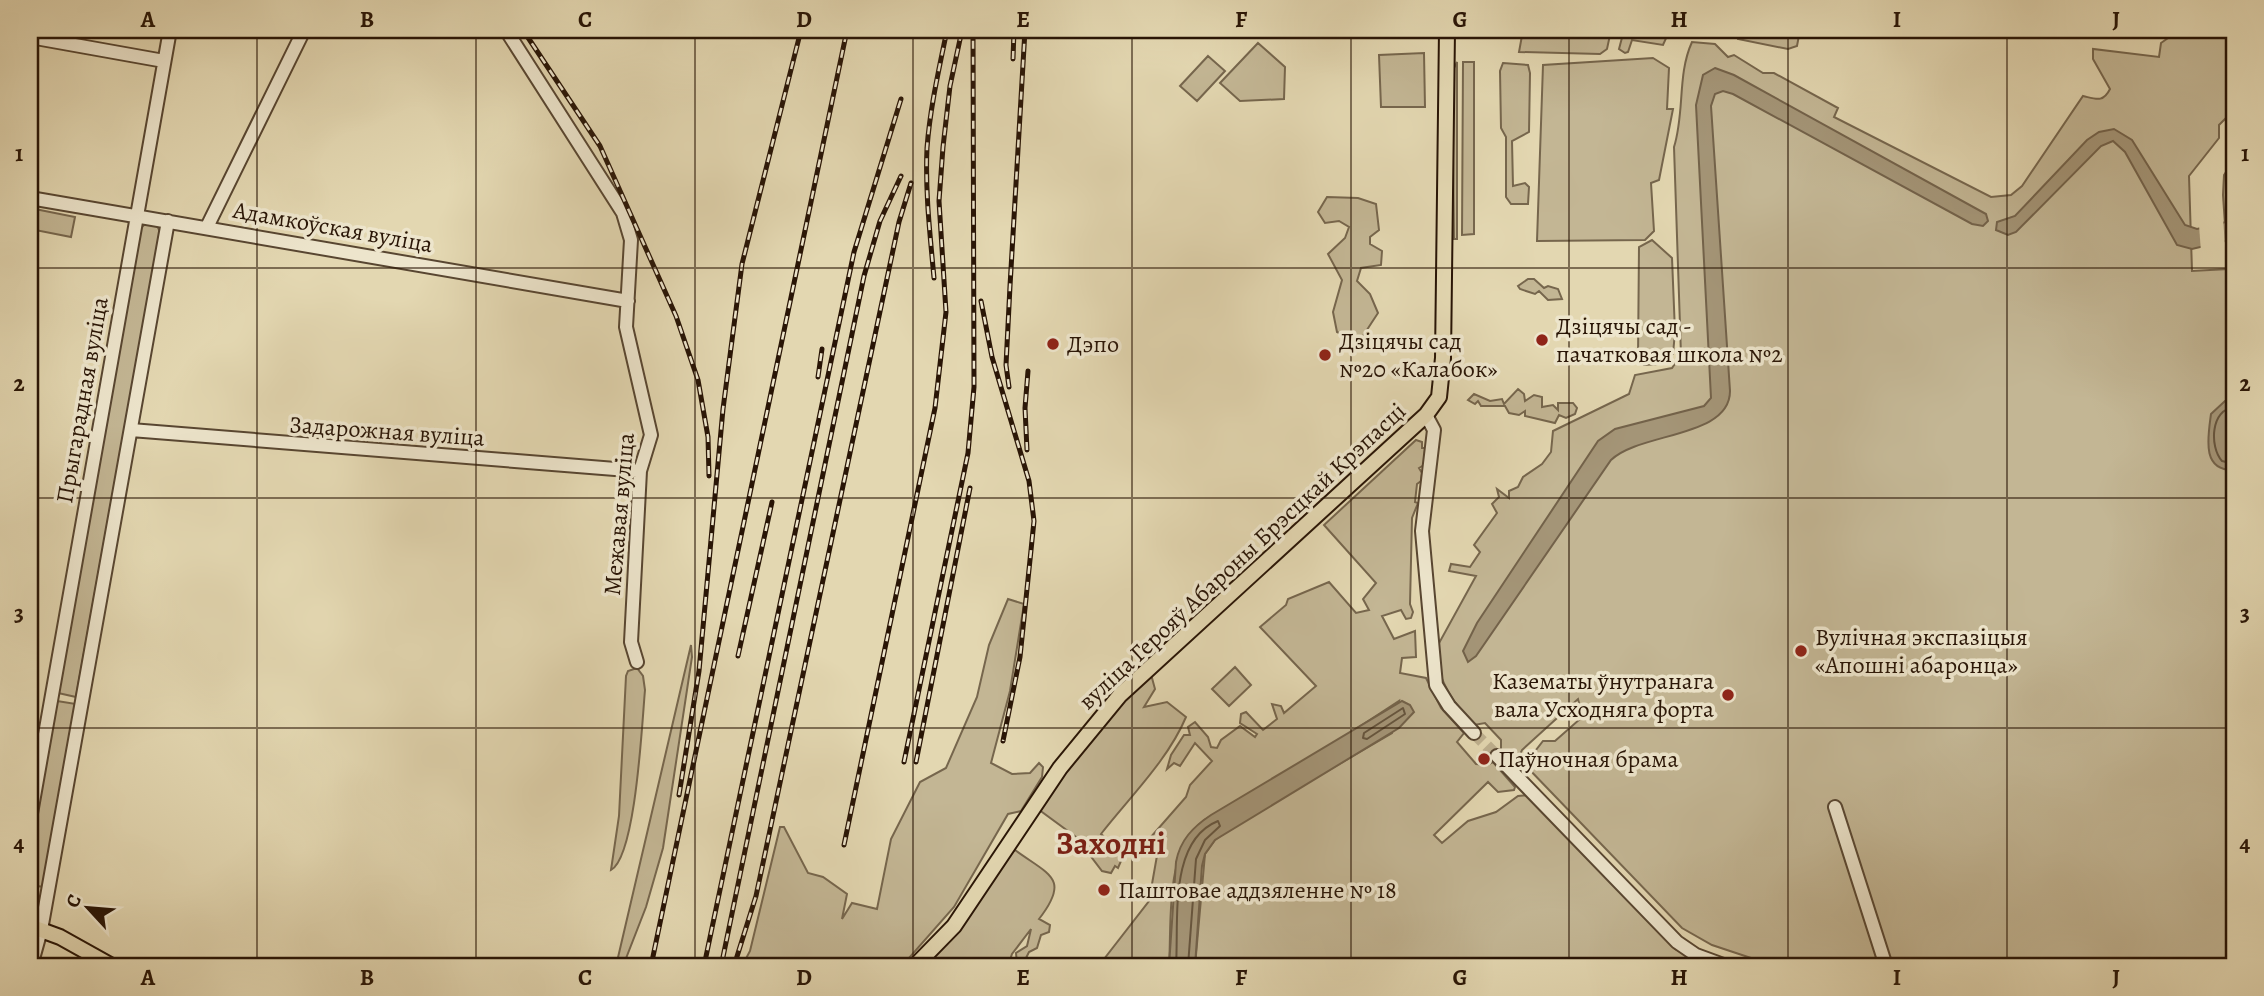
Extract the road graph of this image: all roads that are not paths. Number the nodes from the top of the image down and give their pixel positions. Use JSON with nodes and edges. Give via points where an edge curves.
{"nodes":[{"id":1,"x":170,"y":30,"type":"edge"},
{"id":2,"x":304,"y":30,"type":"edge"},
{"id":3,"x":506,"y":30,"type":"edge"},
{"id":4,"x":1444,"y":30,"type":"edge"},
{"id":5,"x":30,"y":37,"type":"edge"},
{"id":6,"x":164,"y":61,"type":"junction"},
{"id":7,"x":30,"y":198,"type":"edge"},
{"id":8,"x":137,"y":215,"type":"junction"},
{"id":9,"x":168,"y":221,"type":"junction"},
{"id":10,"x":207,"y":227,"type":"junction"},
{"id":11,"x":628,"y":301,"type":"junction"},
{"id":12,"x":1426,"y":415,"type":"junction"},
{"id":13,"x":131,"y":430,"type":"junction"},
{"id":14,"x":640,"y":471,"type":"junction"},
{"id":15,"x":637,"y":662,"type":"dead end"},
{"id":16,"x":1474,"y":733,"type":"tunnel mouth"},
{"id":17,"x":1497,"y":756,"type":"tunnel mouth"},
{"id":18,"x":1835,"y":807,"type":"dead end"},
{"id":19,"x":30,"y":819,"type":"edge"},
{"id":20,"x":35,"y":928,"type":"edge"},
{"id":21,"x":31,"y":966,"type":"edge"},
{"id":22,"x":111,"y":966,"type":"edge"},
{"id":23,"x":915,"y":966,"type":"edge"},
{"id":24,"x":1726,"y":966,"type":"edge"},
{"id":25,"x":1886,"y":966,"type":"edge"}],
"edges":[{"from":1,"to":6,"type":"street","name":"Прыгарадная вуліца"},
{"from":2,"to":10,"type":"street"},
{"from":3,"to":11,"type":"street","name":"Межавая вуліца","via":[[623,212],[631,240]]},
{"from":4,"to":12,"type":"main road","name":"вуліца Герояў Абароны Брэсцкай Крэпасці","via":[[1443,358],[1439,397]]},
{"from":5,"to":6,"type":"street"},
{"from":6,"to":8,"type":"street","name":"Прыгарадная вуліца"},
{"from":7,"to":8,"type":"street","name":"Адамкоўская вуліца"},
{"from":8,"to":9,"type":"street","name":"Адамкоўская вуліца"},
{"from":8,"to":19,"type":"street","name":"Прыгарадная вуліца"},
{"from":9,"to":10,"type":"street","name":"Адамкоўская вуліца"},
{"from":9,"to":13,"type":"street"},
{"from":10,"to":11,"type":"street","name":"Адамкоўская вуліца"},
{"from":11,"to":14,"type":"street","name":"Межавая вуліца","via":[[626,327],[651,435]]},
{"from":12,"to":16,"type":"street","name":"вуліца Герояў Абароны Брэсцкай Крэпасці","via":[[1434,430],[1422,531],[1432,660],[1441,694]]},
{"from":12,"to":23,"type":"main road","name":"вуліца Герояў Абароны Брэсцкай Крэпасці","via":[[1120,695],[1060,768],[954,926]]},
{"from":13,"to":14,"type":"street","name":"Задарожная вуліца"},
{"from":13,"to":20,"type":"street"},
{"from":14,"to":15,"type":"street","name":"Межавая вуліца","via":[[631,642]]},
{"from":17,"to":24,"type":"street","via":[[1677,942]]},
{"from":18,"to":25,"type":"street"},
{"from":20,"to":21,"type":"street"},
{"from":20,"to":22,"type":"main road"}]}
